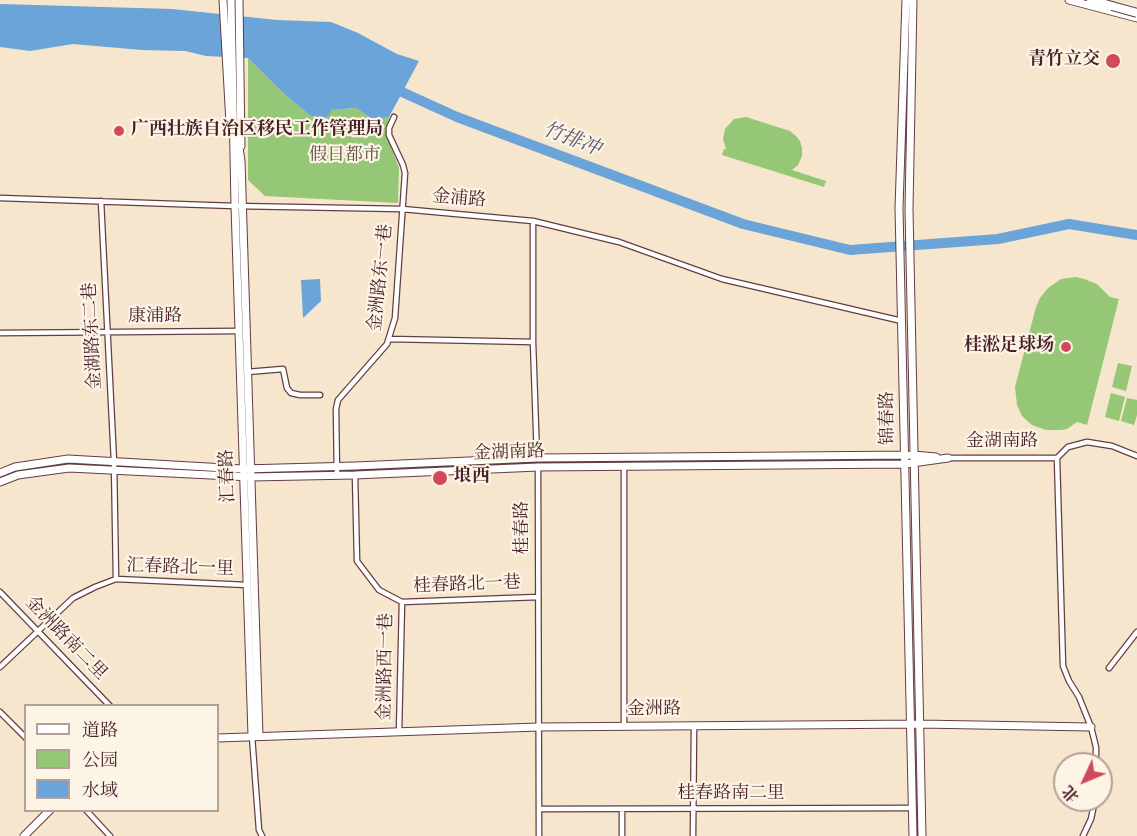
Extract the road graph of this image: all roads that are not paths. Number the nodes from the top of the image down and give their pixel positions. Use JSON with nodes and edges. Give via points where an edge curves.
{"nodes":[{"id":1,"x":223,"y":0,"type":"edge"},
{"id":2,"x":231,"y":0,"type":"edge"},
{"id":3,"x":239,"y":0,"type":"edge"},
{"id":4,"x":906,"y":0,"type":"edge"},
{"id":5,"x":913,"y":0,"type":"edge"},
{"id":6,"x":1069,"y":0,"type":"edge"},
{"id":7,"x":1085,"y":0,"type":"edge"},
{"id":8,"x":1091,"y":0,"type":"edge"},
{"id":9,"x":1115,"y":9,"type":"junction"},
{"id":10,"x":1137,"y":13,"type":"edge"},
{"id":11,"x":1137,"y":18,"type":"edge"},
{"id":12,"x":394,"y":117,"type":"dead end"},
{"id":13,"x":238,"y":161,"type":"junction"},
{"id":14,"x":0,"y":198,"type":"edge"},
{"id":15,"x":101,"y":201,"type":"junction"},
{"id":16,"x":238,"y":206,"type":"junction"},
{"id":17,"x":402,"y":209,"type":"junction"},
{"id":18,"x":533,"y":221,"type":"junction"},
{"id":19,"x":902,"y":321,"type":"junction"},
{"id":20,"x":239,"y":331,"type":"junction"},
{"id":21,"x":107,"y":332,"type":"junction"},
{"id":22,"x":0,"y":333,"type":"edge"},
{"id":23,"x":390,"y":339,"type":"junction"},
{"id":24,"x":533,"y":342,"type":"junction"},
{"id":25,"x":247,"y":372,"type":"junction"},
{"id":26,"x":320,"y":395,"type":"dead end"},
{"id":27,"x":905,"y":455,"type":"junction"},
{"id":28,"x":1137,"y":456,"type":"edge"},
{"id":29,"x":537,"y":458,"type":"junction"},
{"id":30,"x":948,"y":458,"type":"joint"},
{"id":31,"x":1057,"y":458,"type":"junction"},
{"id":32,"x":914,"y":459,"type":"junction"},
{"id":33,"x":114,"y":462,"type":"junction"},
{"id":34,"x":905,"y":464,"type":"junction"},
{"id":35,"x":337,"y":466,"type":"junction"},
{"id":36,"x":624,"y":466,"type":"junction"},
{"id":37,"x":538,"y":467,"type":"junction"},
{"id":38,"x":247,"y":468,"type":"junction"},
{"id":39,"x":113,"y":471,"type":"junction"},
{"id":40,"x":0,"y":472,"type":"edge"},
{"id":41,"x":337,"y":475,"type":"junction"},
{"id":42,"x":355,"y":475,"type":"junction"},
{"id":43,"x":247,"y":477,"type":"junction"},
{"id":44,"x":0,"y":482,"type":"edge"},
{"id":45,"x":116,"y":579,"type":"junction"},
{"id":46,"x":247,"y":585,"type":"junction"},
{"id":47,"x":0,"y":592,"type":"edge"},
{"id":48,"x":538,"y":597,"type":"junction"},
{"id":49,"x":402,"y":602,"type":"junction"},
{"id":50,"x":38,"y":630,"type":"junction"},
{"id":51,"x":1137,"y":632,"type":"edge"},
{"id":52,"x":0,"y":667,"type":"edge"},
{"id":53,"x":1109,"y":668,"type":"dead end"},
{"id":54,"x":109,"y":704,"type":"edge"},
{"id":55,"x":0,"y":712,"type":"edge"},
{"id":56,"x":911,"y":724,"type":"junction"},
{"id":57,"x":920,"y":724,"type":"junction"},
{"id":58,"x":624,"y":726,"type":"junction"},
{"id":59,"x":694,"y":726,"type":"junction"},
{"id":60,"x":539,"y":727,"type":"junction"},
{"id":61,"x":1091,"y":727,"type":"junction"},
{"id":62,"x":399,"y":732,"type":"junction"},
{"id":63,"x":24,"y":736,"type":"edge"},
{"id":64,"x":256,"y":736,"type":"junction"},
{"id":65,"x":219,"y":738,"type":"edge"},
{"id":66,"x":1096,"y":752,"type":"edge"},
{"id":67,"x":913,"y":808,"type":"junction"},
{"id":68,"x":922,"y":808,"type":"junction"},
{"id":69,"x":540,"y":809,"type":"junction"},
{"id":70,"x":622,"y":809,"type":"junction"},
{"id":71,"x":693,"y":809,"type":"junction"},
{"id":72,"x":48,"y":812,"type":"edge"},
{"id":73,"x":88,"y":812,"type":"edge"},
{"id":74,"x":1092,"y":812,"type":"edge"},
{"id":75,"x":24,"y":836,"type":"edge"},
{"id":76,"x":110,"y":836,"type":"edge"},
{"id":77,"x":262,"y":836,"type":"edge"},
{"id":78,"x":539,"y":836,"type":"edge"},
{"id":79,"x":622,"y":836,"type":"edge"},
{"id":80,"x":693,"y":836,"type":"edge"},
{"id":81,"x":913,"y":836,"type":"edge"},
{"id":82,"x":922,"y":836,"type":"edge"},
{"id":83,"x":1083,"y":836,"type":"edge"}],
"edges":[{"from":1,"to":13,"type":"main road","via":[[230,129]]},
{"from":2,"to":13,"type":"main road","name":"汇春路"},
{"from":3,"to":13,"type":"main road","via":[[242,130]]},
{"from":4,"to":19,"type":"main road","name":"锦春路","via":[[900,208]]},
{"from":5,"to":32,"type":"main road","name":"锦春路","via":[[909,208]]},
{"from":6,"to":9,"type":"main road"},
{"from":7,"to":9,"type":"main road"},
{"from":8,"to":9,"type":"highway"},
{"from":9,"to":10,"type":"highway","bridge":true},
{"from":9,"to":11,"type":"main road"},
{"from":12,"to":17,"type":"street","name":"金洲路东一巷","via":[[390,135],[405,173]]},
{"from":13,"to":16,"type":"main road","name":"汇春路"},
{"from":14,"to":15,"type":"street","name":"金浦路"},
{"from":15,"to":16,"type":"street","name":"金浦路"},
{"from":15,"to":21,"type":"street","name":"金湖路东二巷"},
{"from":16,"to":17,"type":"street","name":"金浦路"},
{"from":16,"to":20,"type":"main road","name":"汇春路"},
{"from":16,"to":25,"type":"main road","name":"汇春路"},
{"from":17,"to":18,"type":"street","name":"金浦路"},
{"from":17,"to":23,"type":"street","name":"金洲路东一巷","via":[[395,318]]},
{"from":18,"to":19,"type":"street","name":"金浦路","via":[[619,242],[722,279]]},
{"from":18,"to":24,"type":"street","name":"桂春路"},
{"from":19,"to":27,"type":"main road","name":"锦春路"},
{"from":20,"to":21,"type":"street","name":"康浦路"},
{"from":20,"to":38,"type":"main road","name":"汇春路"},
{"from":21,"to":22,"type":"street","name":"康浦路"},
{"from":21,"to":33,"type":"street","name":"金湖路东二巷"},
{"from":23,"to":24,"type":"street"},
{"from":23,"to":35,"type":"street","name":"金洲路东一巷","via":[[338,400]]},
{"from":24,"to":29,"type":"street","name":"桂春路"},
{"from":25,"to":26,"type":"street","via":[[284,369],[291,393]]},
{"from":25,"to":38,"type":"main road","name":"汇春路"},
{"from":27,"to":29,"type":"main road","name":"金湖南路"},
{"from":27,"to":32,"type":"main road","name":"金湖南路"},
{"from":27,"to":34,"type":"main road","name":"锦春路"},
{"from":28,"to":31,"type":"street","via":[[1087,442],[1068,447]]},
{"from":29,"to":35,"type":"main road","name":"金湖南路"},
{"from":29,"to":37,"type":"street","name":"桂春路"},
{"from":30,"to":31,"type":"street","name":"金湖南路"},
{"from":30,"to":32,"type":"main road","name":"金湖南路"},
{"from":31,"to":61,"type":"street","via":[[1063,666]]},
{"from":32,"to":34,"type":"main road","name":"金湖南路"},
{"from":32,"to":57,"type":"main road","name":"锦春路"},
{"from":33,"to":38,"type":"main road","name":"金湖南路"},
{"from":33,"to":39,"type":"street","name":"金湖路东二巷"},
{"from":33,"to":40,"type":"main road","name":"金湖南路","via":[[68,459]]},
{"from":34,"to":36,"type":"main road","name":"金湖南路"},
{"from":34,"to":56,"type":"main road","name":"锦春路"},
{"from":35,"to":38,"type":"main road","name":"金湖南路"},
{"from":35,"to":41,"type":"street","name":"金洲路东一巷"},
{"from":36,"to":37,"type":"main road","name":"金湖南路"},
{"from":36,"to":58,"type":"street"},
{"from":37,"to":42,"type":"main road","name":"金湖南路"},
{"from":37,"to":48,"type":"street","name":"桂春路"},
{"from":38,"to":43,"type":"main road","name":"汇春路"},
{"from":39,"to":43,"type":"main road","name":"金湖南路"},
{"from":39,"to":44,"type":"main road","name":"金湖南路","via":[[69,468]]},
{"from":39,"to":45,"type":"street","name":"金湖路东二巷"},
{"from":41,"to":42,"type":"main road","name":"金湖南路"},
{"from":41,"to":43,"type":"main road","name":"金湖南路"},
{"from":42,"to":49,"type":"street","name":"桂春路北一巷","via":[[357,561],[379,590]]},
{"from":43,"to":46,"type":"main road","name":"汇春路"},
{"from":43,"to":64,"type":"main road","name":"汇春路"},
{"from":45,"to":46,"type":"street","name":"汇春路北一里"},
{"from":45,"to":50,"type":"street","name":"汇春路北一里","via":[[73,598]]},
{"from":46,"to":64,"type":"main road","name":"汇春路"},
{"from":47,"to":50,"type":"street","name":"金洲路南二里"},
{"from":48,"to":49,"type":"street","name":"桂春路北一巷"},
{"from":48,"to":60,"type":"street","name":"桂春路"},
{"from":49,"to":62,"type":"street","name":"金洲路西一巷"},
{"from":50,"to":52,"type":"street","name":"汇春路北一里"},
{"from":50,"to":54,"type":"street","name":"金洲路南二里"},
{"from":51,"to":53,"type":"street"},
{"from":55,"to":63,"type":"street"},
{"from":56,"to":57,"type":"main road","name":"金洲路"},
{"from":56,"to":59,"type":"main road","name":"金洲路"},
{"from":56,"to":67,"type":"main road","name":"锦春路"},
{"from":57,"to":61,"type":"main road","name":"金洲路"},
{"from":57,"to":68,"type":"main road","name":"锦春路"},
{"from":58,"to":59,"type":"main road","name":"金洲路"},
{"from":58,"to":60,"type":"main road","name":"金洲路"},
{"from":59,"to":71,"type":"street"},
{"from":60,"to":62,"type":"main road","name":"金洲路"},
{"from":60,"to":69,"type":"street","name":"桂春路"},
{"from":61,"to":66,"type":"street"},
{"from":62,"to":64,"type":"main road","name":"金洲路"},
{"from":64,"to":65,"type":"main road","name":"金洲路"},
{"from":64,"to":77,"type":"street","name":"汇春路"},
{"from":67,"to":68,"type":"street","name":"桂春路南二里"},
{"from":67,"to":71,"type":"street","name":"桂春路南二里"},
{"from":67,"to":81,"type":"main road","name":"锦春路"},
{"from":68,"to":82,"type":"main road","name":"锦春路"},
{"from":69,"to":70,"type":"street","name":"桂春路南二里"},
{"from":69,"to":78,"type":"street","name":"桂春路"},
{"from":70,"to":71,"type":"street","name":"桂春路南二里"},
{"from":70,"to":79,"type":"street"},
{"from":71,"to":80,"type":"street"},
{"from":72,"to":75,"type":"main road"},
{"from":73,"to":76,"type":"street"},
{"from":74,"to":83,"type":"street"}]}
